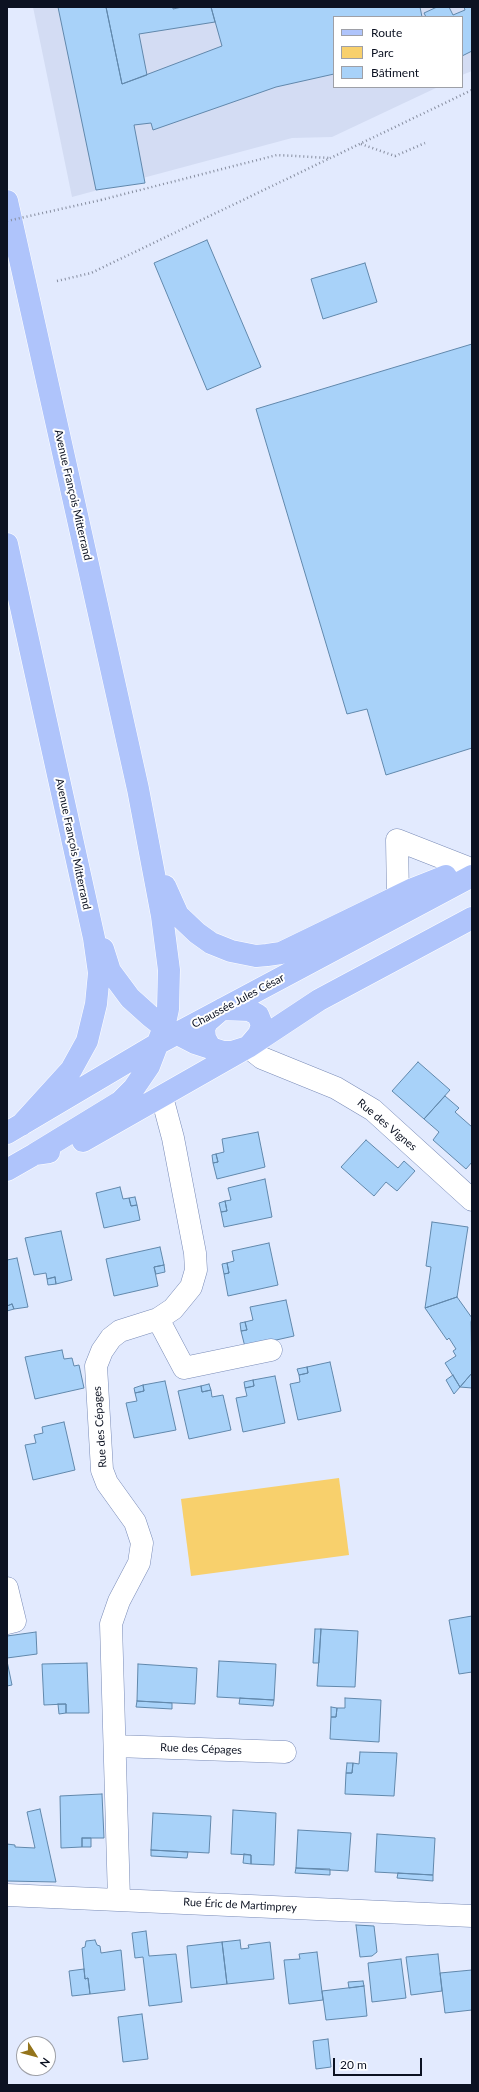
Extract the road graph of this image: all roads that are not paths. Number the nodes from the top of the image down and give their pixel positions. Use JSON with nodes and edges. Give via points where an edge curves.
{"nodes":[{"id":1,"x":7,"y":201,"type":"edge"},
{"id":2,"x":7,"y":544,"type":"edge"},
{"id":3,"x":138,"y":788,"type":"junction"},
{"id":4,"x":66,"y":812,"type":"junction"},
{"id":5,"x":470,"y":870,"type":"edge"},
{"id":6,"x":398,"y":897,"type":"junction"},
{"id":7,"x":472,"y":918,"type":"edge"},
{"id":8,"x":222,"y":1009,"type":"junction"},
{"id":9,"x":167,"y":1034,"type":"junction"},
{"id":10,"x":210,"y":1047,"type":"junction"},
{"id":11,"x":248,"y":1047,"type":"junction"},
{"id":12,"x":162,"y":1097,"type":"junction"},
{"id":13,"x":14,"y":1129,"type":"edge"},
{"id":14,"x":35,"y":1154,"type":"junction"},
{"id":15,"x":7,"y":1170,"type":"edge"},
{"id":16,"x":472,"y":1200,"type":"edge"},
{"id":17,"x":158,"y":1319,"type":"junction"},
{"id":18,"x":271,"y":1350,"type":"dead end"},
{"id":19,"x":7,"y":1588,"type":"edge"},
{"id":20,"x":7,"y":1623,"type":"edge"},
{"id":21,"x":116,"y":1746,"type":"junction"},
{"id":22,"x":285,"y":1752,"type":"dead end"},
{"id":23,"x":7,"y":1895,"type":"edge"},
{"id":24,"x":119,"y":1899,"type":"junction"},
{"id":25,"x":472,"y":1916,"type":"edge"}],
"edges":[{"from":1,"to":3,"type":"main road","name":"Avenue François Mitterrand"},
{"from":2,"to":4,"type":"main road","name":"Avenue François Mitterrand"},
{"from":3,"to":6,"type":"main road","via":[[166,887],[178,915],[197,933],[218,945],[256,956],[281,953]]},
{"from":3,"to":9,"type":"main road","via":[[162,916],[169,970]]},
{"from":4,"to":9,"type":"main road","via":[[110,971],[130,998]]},
{"from":4,"to":13,"type":"main road","name":"Avenue François Mitterrand","via":[[94,938],[99,972],[96,1004],[87,1041],[71,1070]]},
{"from":5,"to":6,"type":"main road"},
{"from":5,"to":6,"type":"street","via":[[397,840]]},
{"from":5,"to":8,"type":"main road","name":"Chaussée Jules César"},
{"from":7,"to":11,"type":"main road","via":[[319,1000]]},
{"from":8,"to":9,"type":"main road","name":"Chaussée Jules César"},
{"from":8,"to":10,"type":"main road","via":[[204,1028],[205,1038]]},
{"from":8,"to":11,"type":"main road","via":[[249,1010],[258,1016],[262,1025],[259,1034]]},
{"from":9,"to":10,"type":"main road"},
{"from":9,"to":13,"type":"main road","name":"Chaussée Jules César"},
{"from":9,"to":14,"type":"main road","via":[[134,1088],[120,1102]]},
{"from":10,"to":11,"type":"main road","via":[[223,1052]]},
{"from":11,"to":12,"type":"main road"},
{"from":11,"to":16,"type":"street","name":"Rue des Vignes","via":[[262,1058],[336,1088],[373,1110]]},
{"from":12,"to":14,"type":"main road","via":[[68,1149]]},
{"from":12,"to":17,"type":"street","name":"Rue des Cépages","via":[[173,1138],[196,1270],[191,1287],[183,1298]]},
{"from":14,"to":15,"type":"main road"},
{"from":17,"to":18,"type":"street","via":[[184,1368]]},
{"from":17,"to":21,"type":"street","name":"Rue des Cépages","via":[[120,1331],[111,1338],[102,1351],[96,1366],[102,1470],[107,1483],[135,1522],[142,1543],[139,1563],[119,1601],[111,1624]]},
{"from":19,"to":20,"type":"street","via":[[15,1621]]},
{"from":21,"to":22,"type":"street","name":"Rue des Cépages"},
{"from":21,"to":24,"type":"street","name":"Rue des Cépages"},
{"from":23,"to":24,"type":"street","name":"Rue Éric de Martimprey"},
{"from":24,"to":25,"type":"street","name":"Rue Éric de Martimprey"}]}
